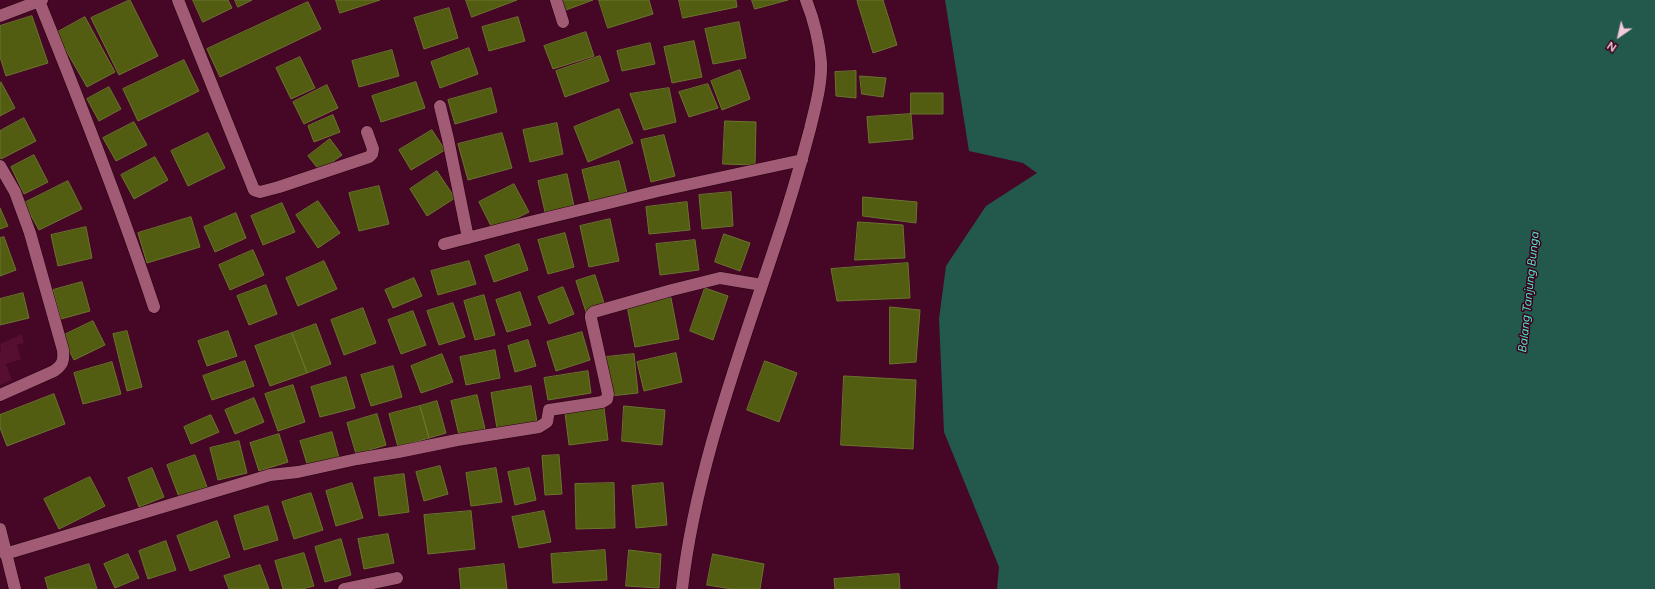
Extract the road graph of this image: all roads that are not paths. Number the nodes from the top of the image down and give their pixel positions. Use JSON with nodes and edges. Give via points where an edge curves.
{"nodes":[{"id":1,"x":178,"y":0,"type":"edge"},
{"id":2,"x":556,"y":0,"type":"edge"},
{"id":3,"x":806,"y":0,"type":"edge"},
{"id":4,"x":40,"y":1,"type":"edge"},
{"id":5,"x":0,"y":16,"type":"edge"},
{"id":6,"x":563,"y":22,"type":"dead end"},
{"id":7,"x":440,"y":106,"type":"dead end"},
{"id":8,"x":367,"y":132,"type":"dead end"},
{"id":9,"x":802,"y":160,"type":"junction"},
{"id":10,"x":0,"y":166,"type":"edge"},
{"id":11,"x":468,"y":238,"type":"junction"},
{"id":12,"x":444,"y":244,"type":"dead end"},
{"id":13,"x":762,"y":285,"type":"junction"},
{"id":14,"x":154,"y":307,"type":"dead end"},
{"id":15,"x":0,"y":395,"type":"edge"},
{"id":16,"x":0,"y":529,"type":"edge"},
{"id":17,"x":6,"y":554,"type":"junction"},
{"id":18,"x":397,"y":578,"type":"dead end"},
{"id":19,"x":15,"y":589,"type":"edge"},
{"id":20,"x":344,"y":589,"type":"edge"},
{"id":21,"x":682,"y":589,"type":"edge"}],
"edges":[{"from":1,"to":8,"type":"street","via":[[254,190],[260,192],[369,157],[373,149]]},
{"from":2,"to":6,"type":"street"},
{"from":3,"to":9,"type":"street","via":[[813,18],[821,63],[817,98]]},
{"from":4,"to":5,"type":"street"},
{"from":4,"to":14,"type":"street","via":[[87,121]]},
{"from":7,"to":11,"type":"street"},
{"from":9,"to":11,"type":"street","via":[[658,191]]},
{"from":9,"to":13,"type":"street"},
{"from":10,"to":15,"type":"street","via":[[15,192],[30,233],[56,321],[64,360],[54,371]]},
{"from":11,"to":12,"type":"street"},
{"from":13,"to":17,"type":"street","via":[[720,278],[594,312],[591,318],[607,399],[602,402],[549,410],[547,422],[539,427],[270,475]]},
{"from":13,"to":21,"type":"street","via":[[717,424],[694,516]]},
{"from":16,"to":17,"type":"street"},
{"from":17,"to":19,"type":"street"},
{"from":18,"to":20,"type":"street"}]}
